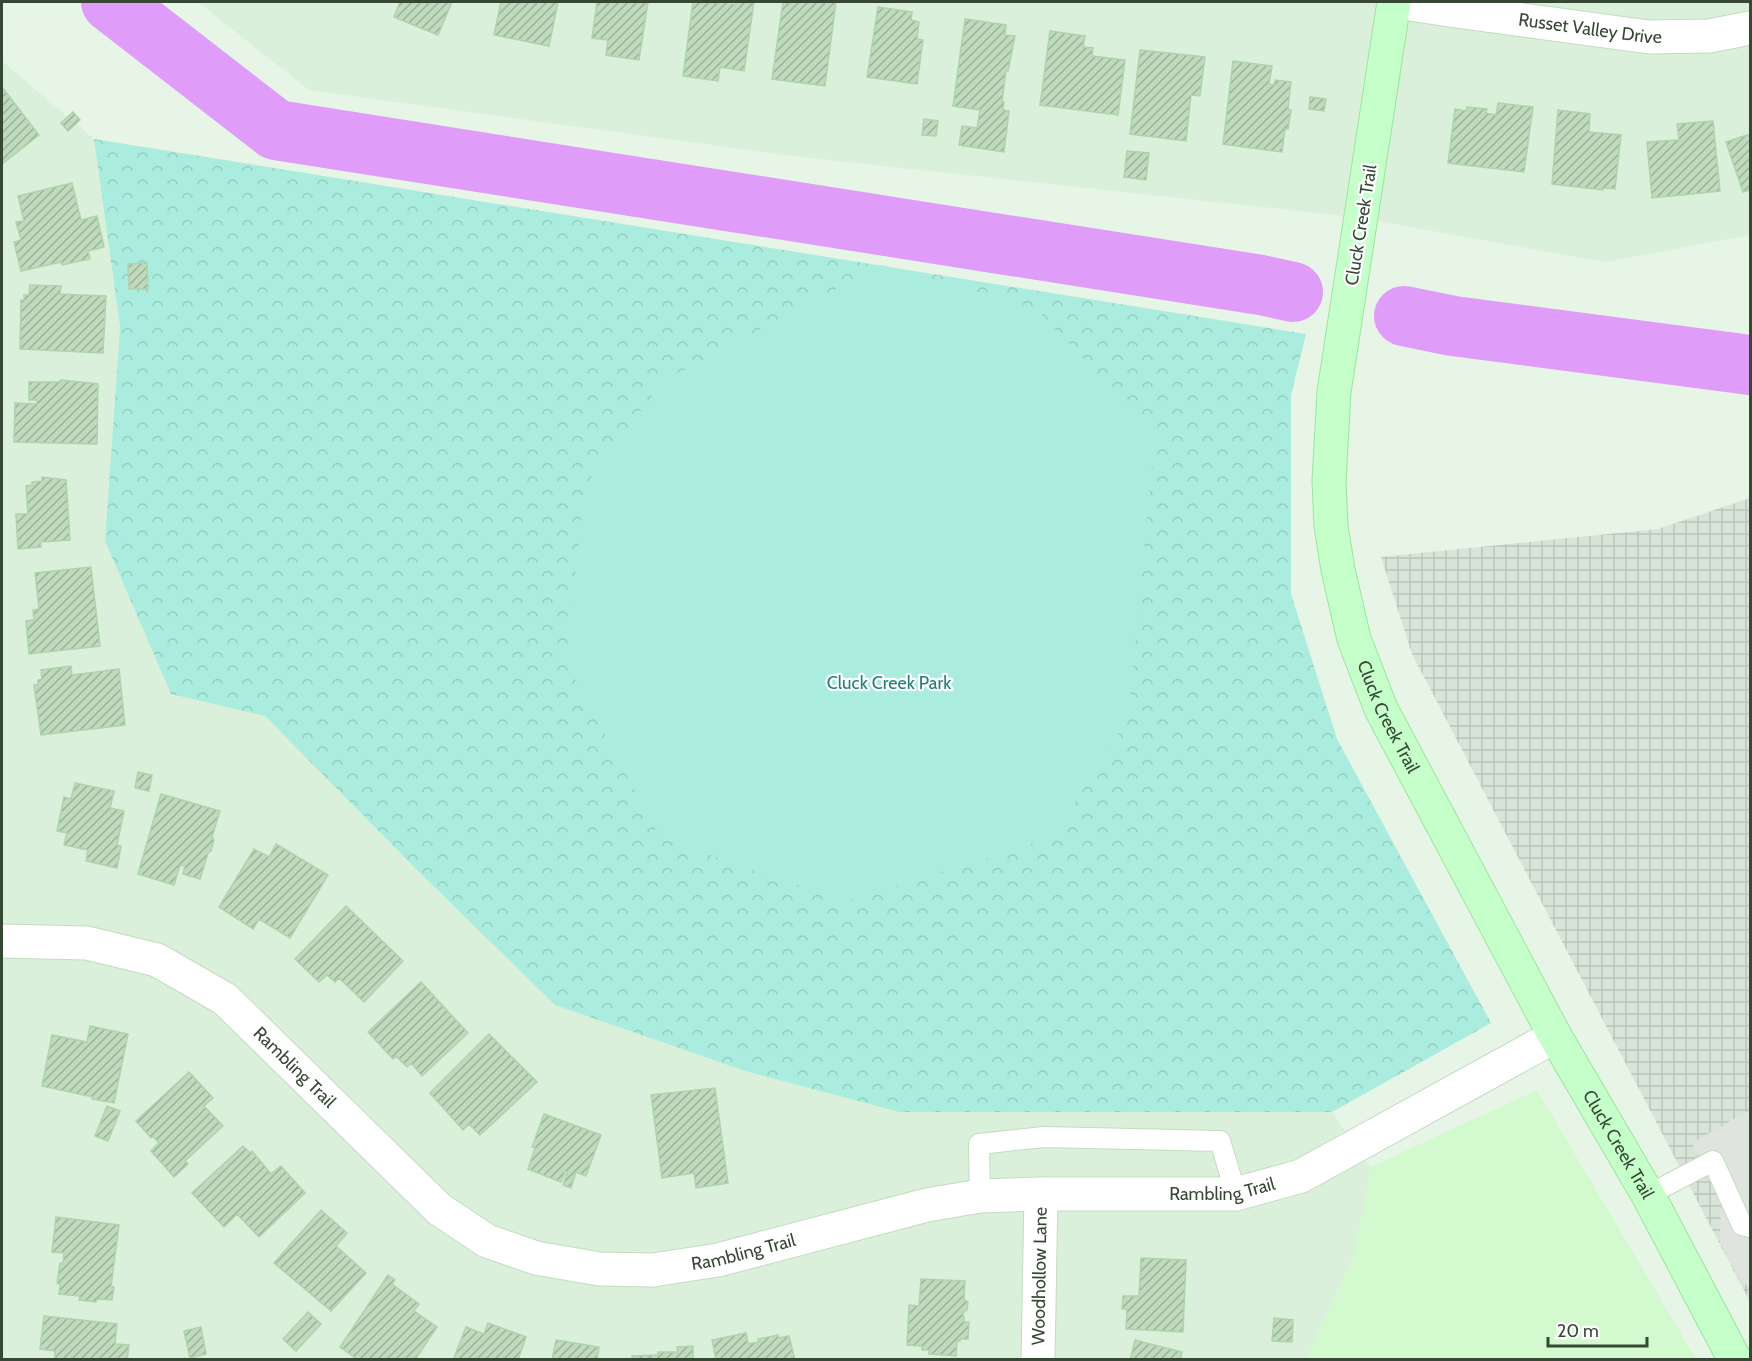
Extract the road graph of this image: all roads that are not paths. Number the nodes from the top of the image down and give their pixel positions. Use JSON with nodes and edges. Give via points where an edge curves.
{"nodes":[{"id":1,"x":1395,"y":2,"type":"edge"},
{"id":2,"x":1750,"y":28,"type":"edge"},
{"id":3,"x":2,"y":941,"type":"edge"},
{"id":4,"x":1555,"y":1036,"type":"junction"},
{"id":5,"x":1041,"y":1194,"type":"junction"},
{"id":6,"x":1236,"y":1194,"type":"junction"},
{"id":7,"x":1648,"y":1195,"type":"junction"},
{"id":8,"x":980,"y":1196,"type":"junction"},
{"id":9,"x":1750,"y":1227,"type":"edge"},
{"id":10,"x":1038,"y":1359,"type":"edge"},
{"id":11,"x":1735,"y":1359,"type":"edge"}],
"edges":[{"from":1,"to":2,"type":"street","name":"Russet Valley Drive","via":[[1649,37],[1710,36]]},
{"from":1,"to":4,"type":"street","name":"Cluck Creek Trail","via":[[1334,392],[1330,526],[1354,639],[1381,709]]},
{"from":3,"to":8,"type":"street","name":"Rambling Trail","via":[[87,943],[157,960],[225,999],[439,1209],[487,1241],[536,1258],[599,1269],[653,1270],[718,1260],[927,1205]]},
{"from":4,"to":6,"type":"street","name":"Rambling Trail","via":[[1301,1176]]},
{"from":4,"to":7,"type":"street","name":"Cluck Creek Trail"},
{"from":5,"to":6,"type":"street","name":"Rambling Trail"},
{"from":5,"to":8,"type":"street","name":"Rambling Trail"},
{"from":5,"to":10,"type":"street","name":"Woodhollow Lane"},
{"from":6,"to":8,"type":"lane","via":[[1220,1141],[1044,1137],[979,1144]]},
{"from":7,"to":9,"type":"lane","via":[[1713,1161],[1742,1225]]},
{"from":7,"to":11,"type":"street","name":"Cluck Creek Trail"}]}
